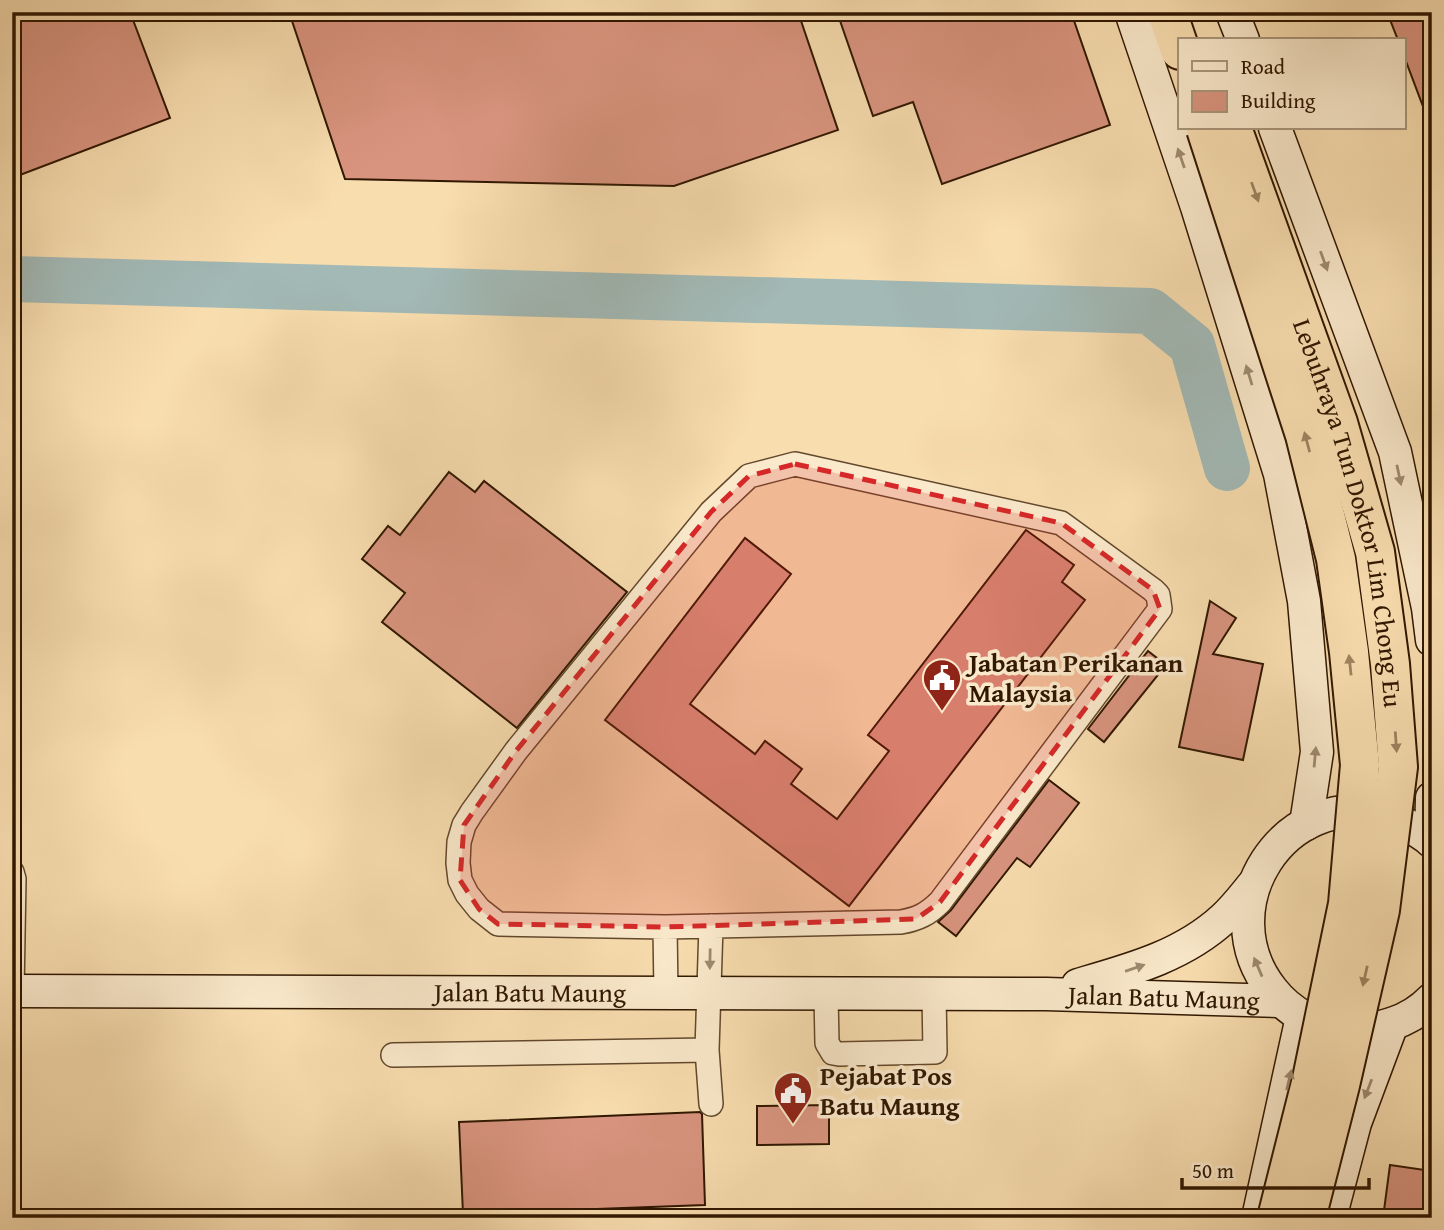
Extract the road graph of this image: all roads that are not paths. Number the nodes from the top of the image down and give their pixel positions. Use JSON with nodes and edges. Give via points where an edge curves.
{"nodes":[{"id":1,"x":1131,"y":12,"type":"edge"},
{"id":2,"x":1167,"y":12,"type":"edge"},
{"id":3,"x":1190,"y":12,"type":"edge"},
{"id":4,"x":1232,"y":12,"type":"edge"},
{"id":5,"x":1199,"y":38,"type":"edge"},
{"id":6,"x":1242,"y":38,"type":"edge"},
{"id":7,"x":1178,"y":45,"type":"edge"},
{"id":8,"x":1206,"y":130,"type":"edge"},
{"id":9,"x":1233,"y":130,"type":"edge"},
{"id":10,"x":1276,"y":130,"type":"edge"},
{"id":11,"x":1407,"y":510,"type":"junction"},
{"id":12,"x":1296,"y":560,"type":"junction"},
{"id":13,"x":1432,"y":640,"type":"edge"},
{"id":14,"x":1432,"y":798,"type":"edge"},
{"id":15,"x":1306,"y":824,"type":"junction"},
{"id":16,"x":1431,"y":841,"type":"edge"},
{"id":17,"x":12,"y":872,"type":"edge"},
{"id":18,"x":1253,"y":885,"type":"junction"},
{"id":19,"x":1364,"y":907,"type":"junction"},
{"id":20,"x":665,"y":926,"type":"junction"},
{"id":21,"x":710,"y":926,"type":"junction"},
{"id":22,"x":12,"y":991,"type":"edge"},
{"id":23,"x":666,"y":993,"type":"junction"},
{"id":24,"x":709,"y":993,"type":"junction"},
{"id":25,"x":1046,"y":994,"type":"junction"},
{"id":26,"x":826,"y":995,"type":"junction"},
{"id":27,"x":934,"y":995,"type":"junction"},
{"id":28,"x":1432,"y":999,"type":"edge"},
{"id":29,"x":1291,"y":1009,"type":"junction"},
{"id":30,"x":1432,"y":1021,"type":"edge"},
{"id":31,"x":1392,"y":1024,"type":"junction"},
{"id":32,"x":707,"y":1050,"type":"junction"},
{"id":33,"x":393,"y":1055,"type":"dead end"},
{"id":34,"x":711,"y":1104,"type":"dead end"},
{"id":35,"x":1258,"y":1218,"type":"edge"},
{"id":36,"x":1276,"y":1218,"type":"edge"},
{"id":37,"x":1306,"y":1218,"type":"edge"},
{"id":38,"x":1330,"y":1218,"type":"edge"}],
"edges":[{"from":12,"to":1,"type":"main road","one_way":true,"via":[[1280,474]]},
{"from":2,"to":7,"type":"highway"},
{"from":3,"to":5,"type":"highway"},
{"from":4,"to":6,"type":"main road"},
{"from":19,"to":8,"type":"highway","name":"Lebuhraya Tun Doktor Lim Chong Eu","one_way":true,"bridge":true,"via":[[1360,765],[1336,559],[1305,435]]},
{"from":9,"to":19,"type":"highway","name":"Lebuhraya Tun Doktor Lim Chong Eu","one_way":true,"bridge":true,"via":[[1338,422],[1374,552],[1398,766]]},
{"from":10,"to":11,"type":"main road","one_way":true,"via":[[1395,452]]},
{"from":11,"to":12,"type":"main road","via":[[1396,569],[1366,597],[1329,595]]},
{"from":11,"to":13,"type":"main road"},
{"from":15,"to":12,"type":"main road","one_way":true,"via":[[1317,752]]},
{"from":14,"to":16,"type":"main road"},
{"from":15,"to":16,"type":"main road","via":[[1358,811],[1410,825]]},
{"from":15,"to":18,"type":"main road","via":[[1265,860]]},
{"from":17,"to":22,"type":"street"},
{"from":25,"to":18,"type":"main road","name":"Jalan Batu Maung","one_way":true,"via":[[1138,968],[1181,948],[1226,916]]},
{"from":29,"to":18,"type":"main road","one_way":true,"via":[[1261,975],[1249,945],[1247,912]]},
{"from":19,"to":36,"type":"highway","bridge":true},
{"from":19,"to":37,"type":"highway","one_way":true,"bridge":true,"via":[[1340,1085]]},
{"from":20,"to":21,"type":"street"},
{"from":20,"to":21,"type":"street","via":[[498,924],[479,909],[460,880],[459,842],[472,812],[516,751],[711,512],[749,476],[795,464],[1061,523],[1158,595],[1157,615],[929,913],[901,922]]},
{"from":20,"to":23,"type":"street"},
{"from":21,"to":24,"type":"street","one_way":true},
{"from":22,"to":23,"type":"main road","name":"Jalan Batu Maung"},
{"from":23,"to":24,"type":"main road","name":"Jalan Batu Maung"},
{"from":24,"to":26,"type":"main road","name":"Jalan Batu Maung"},
{"from":24,"to":32,"type":"street"},
{"from":25,"to":27,"type":"main road","name":"Jalan Batu Maung"},
{"from":25,"to":29,"type":"main road","name":"Jalan Batu Maung"},
{"from":26,"to":27,"type":"main road","name":"Jalan Batu Maung"},
{"from":26,"to":27,"type":"street","via":[[827,1043],[839,1054],[935,1052]]},
{"from":28,"to":31,"type":"main road","name":"Jalan Batu Maung"},
{"from":29,"to":31,"type":"main road","name":"Jalan Batu Maung","via":[[1331,1028],[1361,1030]]},
{"from":35,"to":29,"type":"main road","one_way":true},
{"from":30,"to":31,"type":"street"},
{"from":31,"to":38,"type":"main road","one_way":true,"via":[[1355,1123]]},
{"from":32,"to":33,"type":"street"},
{"from":32,"to":34,"type":"street"}]}
